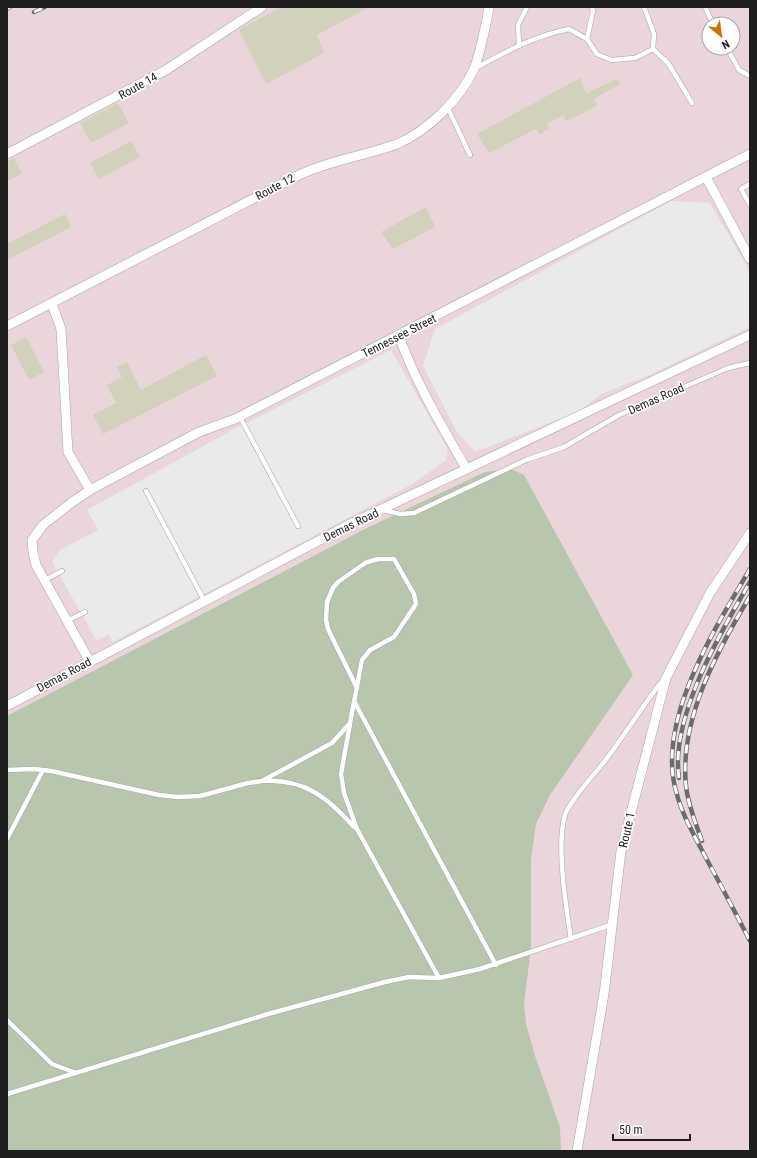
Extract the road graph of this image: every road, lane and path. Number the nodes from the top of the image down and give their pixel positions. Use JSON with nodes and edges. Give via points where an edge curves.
{"nodes":[{"id":1,"x":262,"y":7,"type":"edge"},
{"id":2,"x":489,"y":7,"type":"edge"},
{"id":3,"x":527,"y":7,"type":"edge"},
{"id":4,"x":592,"y":7,"type":"edge"},
{"id":5,"x":644,"y":7,"type":"edge"},
{"id":6,"x":587,"y":39,"type":"junction"},
{"id":7,"x":519,"y":46,"type":"junction"},
{"id":8,"x":653,"y":49,"type":"junction"},
{"id":9,"x":731,"y":56,"type":"edge"},
{"id":10,"x":474,"y":68,"type":"junction"},
{"id":11,"x":750,"y":76,"type":"edge"},
{"id":12,"x":692,"y":103,"type":"dead end"},
{"id":13,"x":447,"y":106,"type":"junction"},
{"id":14,"x":7,"y":154,"type":"edge"},
{"id":15,"x":750,"y":154,"type":"edge"},
{"id":16,"x":470,"y":155,"type":"dead end"},
{"id":17,"x":706,"y":177,"type":"junction"},
{"id":18,"x":750,"y":184,"type":"edge"},
{"id":19,"x":750,"y":205,"type":"edge"},
{"id":20,"x":750,"y":260,"type":"edge"},
{"id":21,"x":52,"y":304,"type":"junction"},
{"id":22,"x":7,"y":326,"type":"edge"},
{"id":23,"x":750,"y":335,"type":"edge"},
{"id":24,"x":400,"y":336,"type":"junction"},
{"id":25,"x":750,"y":363,"type":"edge"},
{"id":26,"x":240,"y":417,"type":"junction"},
{"id":27,"x":466,"y":468,"type":"junction"},
{"id":28,"x":90,"y":490,"type":"junction"},
{"id":29,"x":146,"y":491,"type":"dead end"},
{"id":30,"x":381,"y":509,"type":"junction"},
{"id":31,"x":298,"y":526,"type":"dead end"},
{"id":32,"x":750,"y":533,"type":"edge"},
{"id":33,"x":62,"y":571,"type":"dead end"},
{"id":34,"x":45,"y":580,"type":"junction"},
{"id":35,"x":204,"y":602,"type":"junction"},
{"id":36,"x":85,"y":612,"type":"dead end"},
{"id":37,"x":67,"y":621,"type":"junction"},
{"id":38,"x":90,"y":662,"type":"junction"},
{"id":39,"x":666,"y":678,"type":"junction"},
{"id":40,"x":357,"y":688,"type":"junction"},
{"id":41,"x":354,"y":701,"type":"junction"},
{"id":42,"x":7,"y":706,"type":"edge"},
{"id":43,"x":350,"y":723,"type":"junction"},
{"id":44,"x":7,"y":770,"type":"edge"},
{"id":45,"x":42,"y":770,"type":"junction"},
{"id":46,"x":262,"y":781,"type":"junction"},
{"id":47,"x":357,"y":829,"type":"junction"},
{"id":48,"x":7,"y":839,"type":"edge"},
{"id":49,"x":613,"y":924,"type":"junction"},
{"id":50,"x":571,"y":939,"type":"junction"},
{"id":51,"x":496,"y":965,"type":"junction"},
{"id":52,"x":439,"y":978,"type":"junction"},
{"id":53,"x":7,"y":1020,"type":"edge"},
{"id":54,"x":76,"y":1073,"type":"junction"},
{"id":55,"x":7,"y":1094,"type":"edge"},
{"id":56,"x":577,"y":1151,"type":"edge"}],
"edges":[{"from":1,"to":14,"type":"street","name":"Route 14","via":[[166,70]]},
{"from":2,"to":10,"type":"street","name":"Route 12"},
{"from":3,"to":7,"type":"lane","via":[[518,25]]},
{"from":4,"to":6,"type":"lane"},
{"from":5,"to":8,"type":"lane","via":[[654,34]]},
{"from":6,"to":7,"type":"lane","via":[[569,29],[544,34]]},
{"from":6,"to":8,"type":"lane","via":[[597,54],[611,60],[635,58]]},
{"from":7,"to":10,"type":"lane"},
{"from":8,"to":12,"type":"lane","via":[[668,63]]},
{"from":9,"to":11,"type":"lane","via":[[739,70]]},
{"from":10,"to":13,"type":"street","name":"Route 12"},
{"from":13,"to":16,"type":"lane"},
{"from":13,"to":21,"type":"street","name":"Route 12","via":[[424,128],[409,138],[318,166]]},
{"from":15,"to":17,"type":"street","name":"Tennessee Street"},
{"from":17,"to":20,"type":"street"},
{"from":17,"to":24,"type":"street","name":"Tennessee Street"},
{"from":18,"to":19,"type":"lane","via":[[742,189]]},
{"from":21,"to":22,"type":"street","name":"Route 12"},
{"from":21,"to":28,"type":"street","via":[[60,329],[68,452]]},
{"from":23,"to":27,"type":"street"},
{"from":24,"to":26,"type":"street","name":"Tennessee Street"},
{"from":24,"to":27,"type":"street","via":[[427,400]]},
{"from":25,"to":30,"type":"lane","name":"Demas Road","via":[[728,368],[619,415],[564,447],[526,460],[414,513],[400,514]]},
{"from":26,"to":28,"type":"street","name":"Tennessee Street","via":[[199,432]]},
{"from":26,"to":31,"type":"lane"},
{"from":27,"to":30,"type":"street"},
{"from":28,"to":34,"type":"street","name":"Tennessee Street","via":[[43,525],[32,540],[36,565]]},
{"from":29,"to":35,"type":"lane"},
{"from":30,"to":35,"type":"street","name":"Demas Road"},
{"from":32,"to":39,"type":"street","name":"Route 1","via":[[710,593]]},
{"from":33,"to":34,"type":"lane"},
{"from":34,"to":37,"type":"street","name":"Tennessee Street"},
{"from":35,"to":38,"type":"street","name":"Demas Road"},
{"from":36,"to":37,"type":"lane"},
{"from":37,"to":38,"type":"street","name":"Tennessee Street"},
{"from":38,"to":42,"type":"street","name":"Demas Road"},
{"from":39,"to":49,"type":"street","name":"Route 1","via":[[622,851]]},
{"from":39,"to":50,"type":"lane","via":[[565,814],[561,835]]},
{"from":40,"to":40,"type":"lane","via":[[365,655],[394,637],[416,604],[414,594],[397,563],[390,558],[364,563],[345,576],[333,588],[328,602],[328,629]]},
{"from":40,"to":41,"type":"lane"},
{"from":41,"to":43,"type":"lane"},
{"from":41,"to":51,"type":"lane"},
{"from":43,"to":46,"type":"lane","via":[[332,742]]},
{"from":43,"to":47,"type":"lane","via":[[341,774],[344,793]]},
{"from":44,"to":45,"type":"lane"},
{"from":45,"to":46,"type":"lane","via":[[178,797],[200,796]]},
{"from":45,"to":48,"type":"lane"},
{"from":46,"to":47,"type":"lane","via":[[287,781],[304,786],[332,805]]},
{"from":47,"to":52,"type":"lane"},
{"from":49,"to":50,"type":"lane"},
{"from":49,"to":56,"type":"street","name":"Route 1"},
{"from":50,"to":51,"type":"lane"},
{"from":51,"to":52,"type":"lane"},
{"from":52,"to":54,"type":"lane","via":[[409,977],[384,982],[261,1016]]},
{"from":53,"to":54,"type":"lane","via":[[52,1064]]},
{"from":54,"to":55,"type":"lane"}]}
